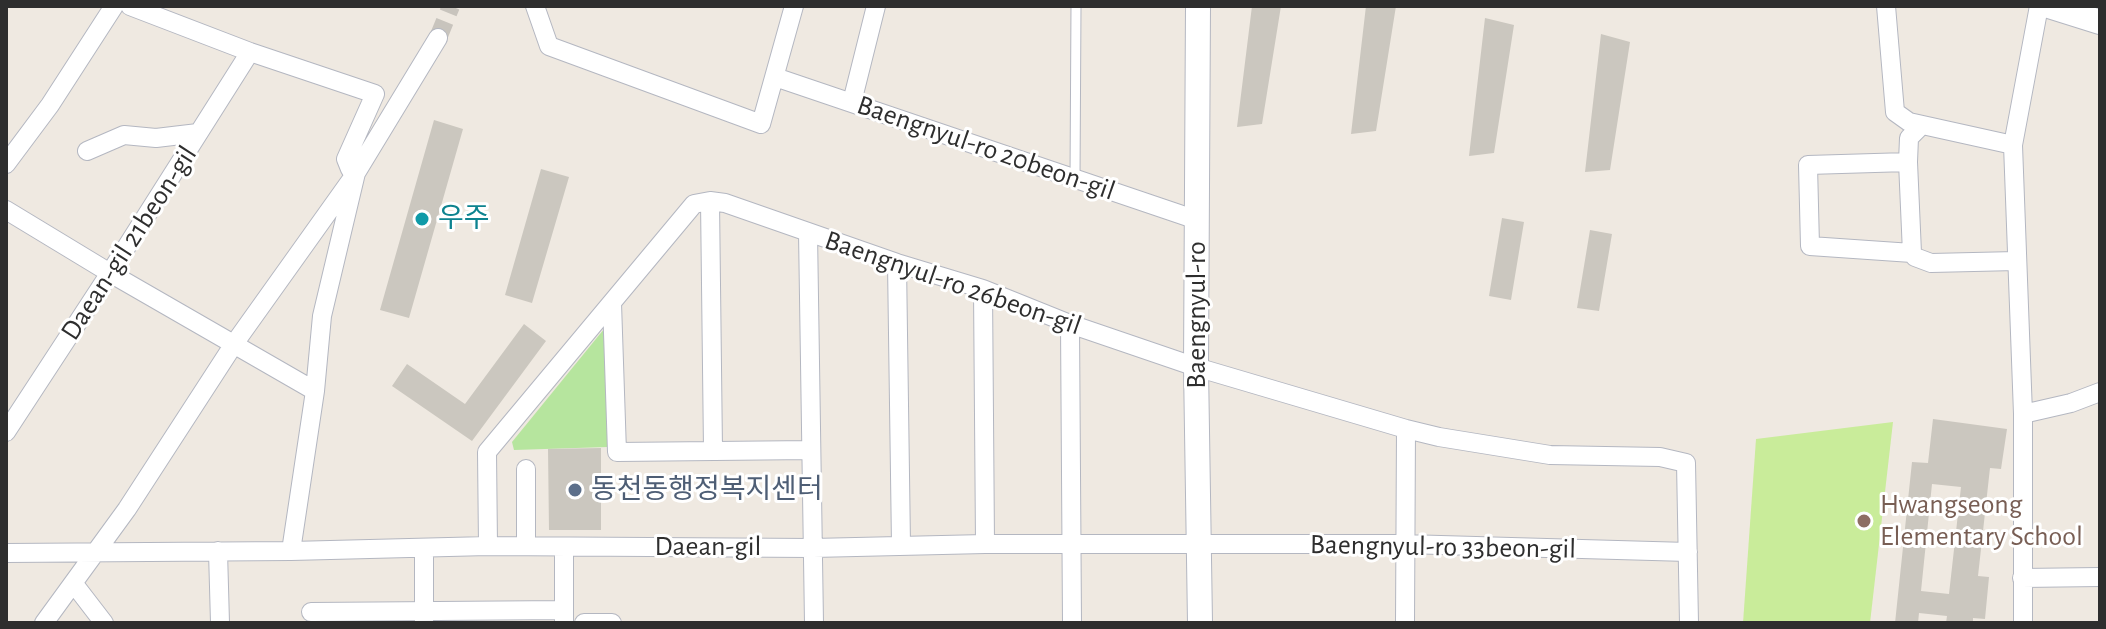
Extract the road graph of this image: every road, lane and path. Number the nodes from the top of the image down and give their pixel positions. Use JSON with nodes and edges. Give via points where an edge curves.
{"nodes":[{"id":1,"x":114,"y":6,"type":"edge"},
{"id":2,"x":130,"y":6,"type":"edge"},
{"id":3,"x":535,"y":6,"type":"edge"},
{"id":4,"x":794,"y":6,"type":"edge"},
{"id":5,"x":876,"y":6,"type":"edge"},
{"id":6,"x":1076,"y":6,"type":"edge"},
{"id":7,"x":1198,"y":6,"type":"edge"},
{"id":8,"x":1886,"y":6,"type":"edge"},
{"id":9,"x":2039,"y":6,"type":"edge"},
{"id":10,"x":2049,"y":6,"type":"edge"},
{"id":11,"x":2100,"y":22,"type":"edge"},
{"id":12,"x":438,"y":38,"type":"tunnel mouth"},
{"id":13,"x":250,"y":52,"type":"junction"},
{"id":14,"x":775,"y":77,"type":"junction"},
{"id":15,"x":852,"y":102,"type":"junction"},
{"id":16,"x":1922,"y":125,"type":"junction"},
{"id":17,"x":198,"y":133,"type":"junction"},
{"id":18,"x":2013,"y":145,"type":"junction"},
{"id":19,"x":87,"y":151,"type":"dead end"},
{"id":20,"x":1908,"y":162,"type":"junction"},
{"id":21,"x":6,"y":164,"type":"edge"},
{"id":22,"x":356,"y":173,"type":"junction"},
{"id":23,"x":1075,"y":178,"type":"junction"},
{"id":24,"x":710,"y":201,"type":"junction"},
{"id":25,"x":6,"y":210,"type":"edge"},
{"id":26,"x":1197,"y":220,"type":"junction"},
{"id":27,"x":808,"y":232,"type":"junction"},
{"id":28,"x":1912,"y":253,"type":"junction"},
{"id":29,"x":2016,"y":261,"type":"junction"},
{"id":30,"x":897,"y":263,"type":"junction"},
{"id":31,"x":110,"y":273,"type":"junction"},
{"id":32,"x":983,"y":289,"type":"junction"},
{"id":33,"x":612,"y":303,"type":"junction"},
{"id":34,"x":1070,"y":324,"type":"junction"},
{"id":35,"x":234,"y":344,"type":"junction"},
{"id":36,"x":1196,"y":367,"type":"junction"},
{"id":37,"x":315,"y":391,"type":"junction"},
{"id":38,"x":2100,"y":392,"type":"edge"},
{"id":39,"x":2023,"y":414,"type":"junction"},
{"id":40,"x":1406,"y":429,"type":"junction"},
{"id":41,"x":6,"y":432,"type":"edge"},
{"id":42,"x":713,"y":450,"type":"junction"},
{"id":43,"x":811,"y":450,"type":"junction"},
{"id":44,"x":526,"y":469,"type":"dead end"},
{"id":45,"x":985,"y":544,"type":"junction"},
{"id":46,"x":1405,"y":544,"type":"junction"},
{"id":47,"x":901,"y":545,"type":"junction"},
{"id":48,"x":1071,"y":545,"type":"junction"},
{"id":49,"x":1199,"y":545,"type":"junction"},
{"id":50,"x":488,"y":546,"type":"junction"},
{"id":51,"x":526,"y":546,"type":"junction"},
{"id":52,"x":564,"y":547,"type":"junction"},
{"id":53,"x":424,"y":548,"type":"junction"},
{"id":54,"x":813,"y":548,"type":"junction"},
{"id":55,"x":97,"y":551,"type":"junction"},
{"id":56,"x":218,"y":551,"type":"junction"},
{"id":57,"x":291,"y":551,"type":"junction"},
{"id":58,"x":1688,"y":552,"type":"junction"},
{"id":59,"x":6,"y":553,"type":"edge"},
{"id":60,"x":2100,"y":577,"type":"edge"},
{"id":61,"x":2022,"y":578,"type":"junction"},
{"id":62,"x":74,"y":584,"type":"junction"},
{"id":63,"x":311,"y":612,"type":"dead end"},
{"id":64,"x":564,"y":617,"type":"edge"},
{"id":65,"x":424,"y":618,"type":"edge"},
{"id":66,"x":44,"y":623,"type":"edge"},
{"id":67,"x":104,"y":623,"type":"edge"},
{"id":68,"x":220,"y":623,"type":"edge"},
{"id":69,"x":584,"y":623,"type":"edge"},
{"id":70,"x":612,"y":623,"type":"edge"},
{"id":71,"x":814,"y":623,"type":"edge"},
{"id":72,"x":1072,"y":623,"type":"edge"},
{"id":73,"x":1200,"y":623,"type":"edge"},
{"id":74,"x":1405,"y":623,"type":"edge"},
{"id":75,"x":1689,"y":623,"type":"edge"},
{"id":76,"x":2023,"y":623,"type":"edge"}],
"edges":[{"from":1,"to":21,"type":"street"},
{"from":2,"to":13,"type":"street"},
{"from":3,"to":14,"type":"street","via":[[549,46],[761,124]]},
{"from":4,"to":14,"type":"street"},
{"from":5,"to":15,"type":"street"},
{"from":6,"to":23,"type":"lane"},
{"from":7,"to":26,"type":"street","name":"Baengnyul-ro"},
{"from":8,"to":16,"type":"street","via":[[1895,112]]},
{"from":9,"to":18,"type":"street"},
{"from":10,"to":11,"type":"street"},
{"from":12,"to":22,"type":"street"},
{"from":13,"to":17,"type":"street","name":"Daean-gil 21beon-gil"},
{"from":13,"to":22,"type":"street","via":[[375,94],[346,159]]},
{"from":14,"to":15,"type":"street","name":"Baengnyul-ro 20beon-gil"},
{"from":15,"to":23,"type":"street","name":"Baengnyul-ro 20beon-gil"},
{"from":16,"to":18,"type":"street"},
{"from":16,"to":20,"type":"street","via":[[1909,138]]},
{"from":17,"to":19,"type":"street","via":[[124,135]]},
{"from":17,"to":31,"type":"street","name":"Daean-gil 21beon-gil"},
{"from":18,"to":29,"type":"street"},
{"from":20,"to":28,"type":"street"},
{"from":20,"to":28,"type":"street","via":[[1808,165],[1810,246]]},
{"from":22,"to":35,"type":"street"},
{"from":22,"to":37,"type":"street","via":[[322,316]]},
{"from":23,"to":26,"type":"street","name":"Baengnyul-ro 20beon-gil"},
{"from":24,"to":27,"type":"street","name":"Baengnyul-ro 26beon-gil"},
{"from":24,"to":33,"type":"street","via":[[694,204]]},
{"from":24,"to":42,"type":"street"},
{"from":25,"to":31,"type":"street"},
{"from":26,"to":36,"type":"street","name":"Baengnyul-ro"},
{"from":27,"to":30,"type":"street","name":"Baengnyul-ro 26beon-gil"},
{"from":27,"to":43,"type":"street"},
{"from":28,"to":29,"type":"street","via":[[1931,263]]},
{"from":29,"to":39,"type":"street"},
{"from":30,"to":32,"type":"street","name":"Baengnyul-ro 26beon-gil"},
{"from":30,"to":47,"type":"street"},
{"from":31,"to":35,"type":"street"},
{"from":31,"to":41,"type":"street","name":"Daean-gil 21beon-gil"},
{"from":32,"to":34,"type":"street","name":"Baengnyul-ro 26beon-gil"},
{"from":32,"to":45,"type":"street"},
{"from":33,"to":42,"type":"street","via":[[617,452]]},
{"from":33,"to":50,"type":"street","via":[[487,452]]},
{"from":34,"to":36,"type":"street","name":"Baengnyul-ro 26beon-gil"},
{"from":34,"to":48,"type":"street"},
{"from":35,"to":37,"type":"street"},
{"from":35,"to":55,"type":"street"},
{"from":36,"to":40,"type":"street","name":"Baengnyul-ro 26beon-gil"},
{"from":36,"to":49,"type":"street","name":"Baengnyul-ro"},
{"from":37,"to":57,"type":"street"},
{"from":38,"to":39,"type":"street"},
{"from":39,"to":61,"type":"street"},
{"from":40,"to":46,"type":"street"},
{"from":40,"to":58,"type":"street","name":"Baengnyul-ro 26beon-gil","via":[[1550,455],[1660,457],[1686,463]]},
{"from":42,"to":43,"type":"street"},
{"from":43,"to":54,"type":"street"},
{"from":44,"to":51,"type":"street"},
{"from":45,"to":47,"type":"street","name":"Daean-gil"},
{"from":45,"to":48,"type":"street","name":"Daean-gil"},
{"from":46,"to":49,"type":"street","name":"Baengnyul-ro 33beon-gil"},
{"from":46,"to":58,"type":"street","name":"Baengnyul-ro 33beon-gil"},
{"from":46,"to":74,"type":"street"},
{"from":47,"to":54,"type":"street","name":"Daean-gil"},
{"from":48,"to":49,"type":"street","name":"Daean-gil"},
{"from":48,"to":72,"type":"street"},
{"from":49,"to":73,"type":"street","name":"Baengnyul-ro"},
{"from":50,"to":51,"type":"street","name":"Daean-gil"},
{"from":50,"to":53,"type":"street","name":"Daean-gil"},
{"from":51,"to":52,"type":"street","name":"Daean-gil"},
{"from":52,"to":54,"type":"street","name":"Daean-gil"},
{"from":52,"to":64,"type":"street"},
{"from":53,"to":57,"type":"street","name":"Daean-gil"},
{"from":53,"to":65,"type":"street"},
{"from":54,"to":71,"type":"street"},
{"from":55,"to":56,"type":"street","name":"Daean-gil"},
{"from":55,"to":59,"type":"street","name":"Daean-gil"},
{"from":55,"to":62,"type":"street"},
{"from":56,"to":57,"type":"street","name":"Daean-gil"},
{"from":56,"to":68,"type":"street"},
{"from":58,"to":75,"type":"street"},
{"from":60,"to":61,"type":"street"},
{"from":61,"to":76,"type":"street"},
{"from":62,"to":66,"type":"street"},
{"from":62,"to":67,"type":"street"},
{"from":63,"to":65,"type":"street"},
{"from":64,"to":65,"type":"street"},
{"from":69,"to":70,"type":"street"}]}
